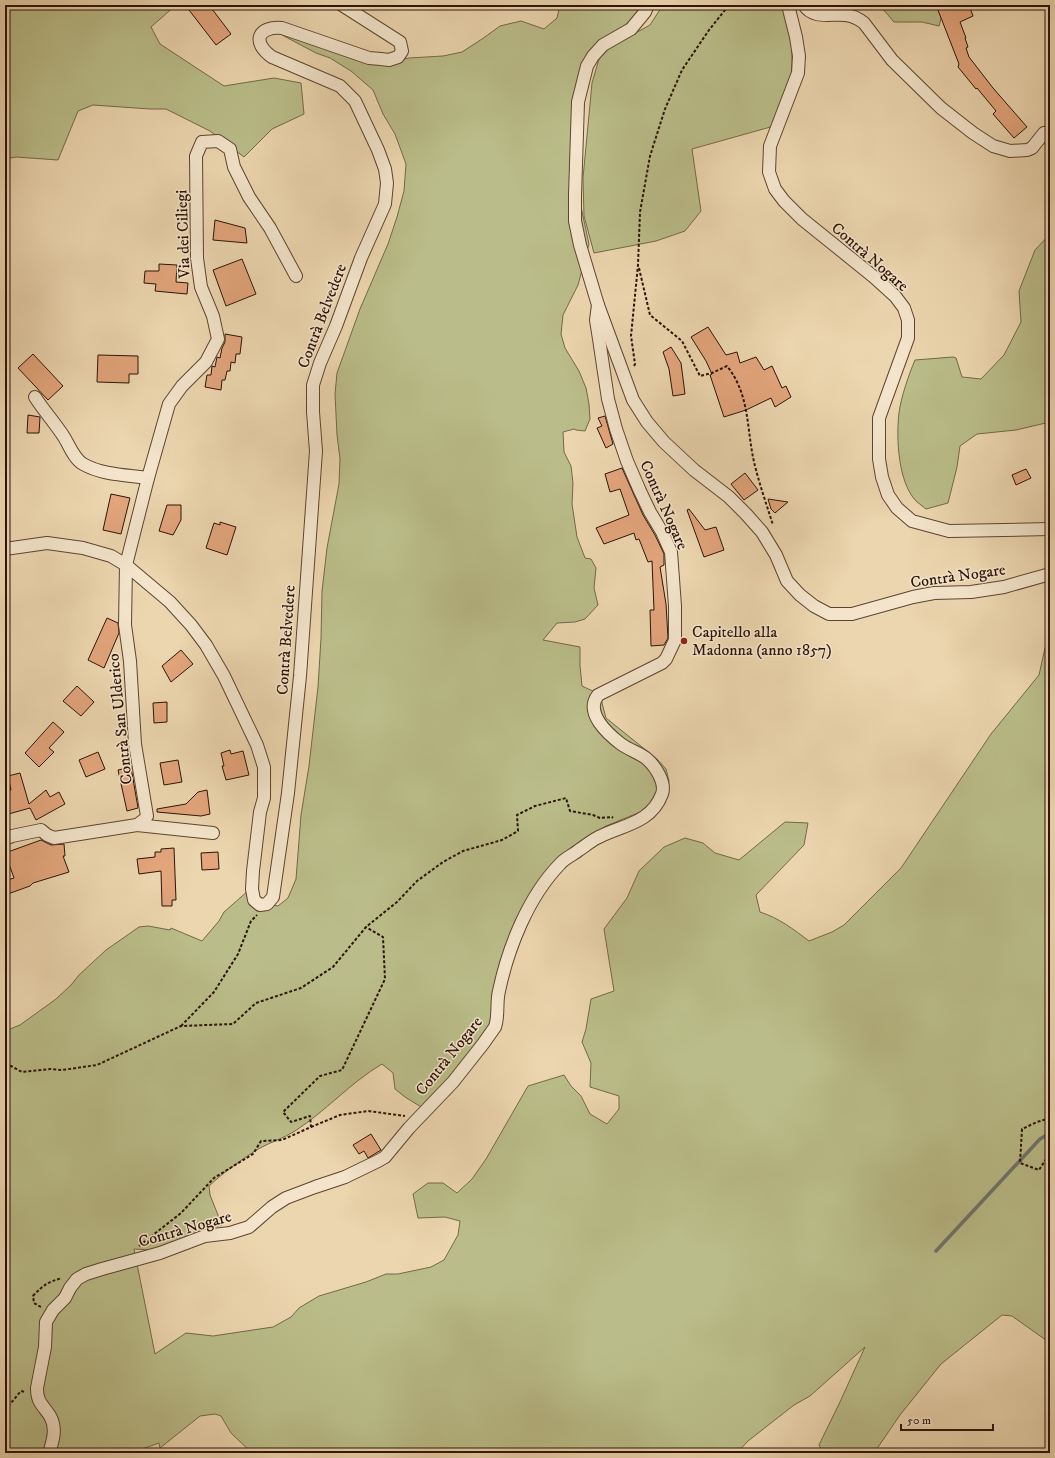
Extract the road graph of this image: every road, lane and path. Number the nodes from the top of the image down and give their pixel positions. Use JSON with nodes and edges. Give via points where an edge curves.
{"nodes":[{"id":1,"x":342,"y":5,"type":"edge"},
{"id":2,"x":648,"y":5,"type":"edge"},
{"id":3,"x":729,"y":5,"type":"edge"},
{"id":4,"x":788,"y":5,"type":"edge"},
{"id":5,"x":804,"y":5,"type":"edge"},
{"id":6,"x":1044,"y":133,"type":"dead end"},
{"id":7,"x":638,"y":265,"type":"junction"},
{"id":8,"x":296,"y":276,"type":"dead end"},
{"id":9,"x":598,"y":305,"type":"junction"},
{"id":10,"x":620,"y":361,"type":"junction"},
{"id":11,"x":35,"y":397,"type":"dead end"},
{"id":12,"x":148,"y":478,"type":"junction"},
{"id":13,"x":773,"y":526,"type":"dead end"},
{"id":14,"x":1050,"y":528,"type":"edge"},
{"id":15,"x":5,"y":549,"type":"edge"},
{"id":16,"x":126,"y":565,"type":"junction"},
{"id":17,"x":1050,"y":574,"type":"edge"},
{"id":18,"x":137,"y":825,"type":"junction"},
{"id":19,"x":618,"y":830,"type":"junction"},
{"id":20,"x":214,"y":833,"type":"dead end"},
{"id":21,"x":5,"y":839,"type":"edge"},
{"id":22,"x":267,"y":904,"type":"junction"},
{"id":23,"x":366,"y":927,"type":"junction"},
{"id":24,"x":181,"y":1026,"type":"junction"},
{"id":25,"x":5,"y":1067,"type":"edge"},
{"id":26,"x":420,"y":1118,"type":"junction"},
{"id":27,"x":1050,"y":1118,"type":"edge"},
{"id":28,"x":311,"y":1127,"type":"junction"},
{"id":29,"x":1050,"y":1153,"type":"edge"},
{"id":30,"x":135,"y":1248,"type":"dead end"},
{"id":31,"x":68,"y":1276,"type":"dead end"},
{"id":32,"x":53,"y":1310,"type":"junction"},
{"id":33,"x":37,"y":1395,"type":"junction"},
{"id":34,"x":5,"y":1410,"type":"edge"},
{"id":35,"x":50,"y":1453,"type":"edge"}],
"edges":[{"from":1,"to":22,"type":"street","name":"Contrà Belvedere","via":[[400,42],[401,54],[389,60],[369,58],[273,27],[262,32],[260,39],[263,51],[272,57],[340,86],[355,101],[378,150],[387,183],[385,204],[361,258],[313,385],[316,451],[300,676],[288,793],[273,897]]},
{"from":2,"to":9,"type":"street","via":[[631,29],[603,45],[593,56],[583,78],[578,102],[575,221]]},
{"from":3,"to":7,"type":"path","via":[[682,70],[666,109],[650,156],[640,212]]},
{"from":4,"to":14,"type":"street","name":"Contrà Nogare","via":[[799,56],[798,73],[770,146],[769,172],[775,189],[802,219],[894,296],[904,308],[908,320],[908,338],[879,418],[879,459],[888,495],[897,508],[912,521],[949,531]]},
{"from":5,"to":6,"type":"street","via":[[819,15],[844,14],[858,18],[892,60],[941,108],[993,146],[1010,151],[1027,150],[1032,148]]},
{"from":7,"to":10,"type":"path","via":[[631,336],[635,364],[631,370]]},
{"from":7,"to":13,"type":"path","via":[[650,315],[682,341],[700,376],[727,366],[735,377],[746,410],[754,465]]},
{"from":8,"to":12,"type":"street","name":"Via dei Ciliegi","via":[[234,167],[230,149],[218,140],[202,142],[196,156],[197,258],[201,287],[213,316],[218,339],[206,362],[182,386],[169,404]]},
{"from":9,"to":10,"type":"street","name":"Contrà Nogare"},
{"from":9,"to":19,"type":"street","name":"Contrà Nogare","via":[[596,320],[608,398],[627,461],[671,552],[675,606],[675,640],[662,663],[601,692],[594,703],[595,713],[603,728],[622,744],[647,759],[658,773],[663,785],[660,800],[644,818]]},
{"from":10,"to":17,"type":"street","name":"Contrà Nogare","via":[[633,400],[647,422],[694,470],[746,514],[762,532],[776,555],[787,581],[800,595],[829,614],[852,614],[927,594],[1004,587]]},
{"from":11,"to":12,"type":"street","via":[[81,464],[116,474]]},
{"from":12,"to":16,"type":"street","name":"Via dei Ciliegi"},
{"from":15,"to":16,"type":"street","via":[[47,544],[83,548],[111,556]]},
{"from":16,"to":18,"type":"street","name":"Contrà San Ulderico","via":[[125,625],[135,744],[147,816]]},
{"from":16,"to":22,"type":"street","via":[[170,602],[206,645],[257,745],[264,767],[264,798],[260,812],[252,889],[254,900],[260,905]]},
{"from":18,"to":20,"type":"street"},
{"from":18,"to":21,"type":"street","via":[[54,838],[41,830],[36,830]]},
{"from":19,"to":23,"type":"path","via":[[612,816],[600,818],[570,811],[566,798],[535,806],[517,815],[518,831],[502,840],[463,851],[443,862],[417,881],[397,902]]},
{"from":19,"to":26,"type":"street","name":"Contrà Nogare","via":[[597,838],[570,856],[560,863],[546,880],[521,923],[506,961],[498,996],[498,1020],[495,1027],[463,1071]]},
{"from":22,"to":24,"type":"path","via":[[251,921],[238,954],[214,992]]},
{"from":23,"to":24,"type":"path","via":[[333,967],[301,988],[256,1003],[233,1024]]},
{"from":23,"to":28,"type":"path","via":[[383,937],[385,979],[342,1070],[320,1076],[283,1112],[291,1122],[310,1116]]},
{"from":24,"to":25,"type":"path","via":[[97,1065],[22,1072],[11,1066]]},
{"from":26,"to":28,"type":"path","via":[[368,1111],[340,1115]]},
{"from":26,"to":32,"type":"street","name":"Contrà Nogare","via":[[385,1157],[378,1161],[345,1178],[286,1198],[249,1227],[230,1233],[205,1236],[160,1254],[82,1276],[72,1284],[65,1298]]},
{"from":27,"to":29,"type":"path","via":[[1022,1130],[1020,1163],[1039,1170]]},
{"from":28,"to":30,"type":"path","via":[[282,1140],[262,1141],[253,1154],[214,1178],[181,1213]]},
{"from":31,"to":32,"type":"path","via":[[49,1282],[33,1296],[34,1304]]},
{"from":32,"to":33,"type":"street","name":"Contrà Nogare","via":[[46,1322],[45,1347]]},
{"from":33,"to":34,"type":"path","via":[[21,1391]]},
{"from":33,"to":35,"type":"street","via":[[39,1403],[52,1420],[54,1436]]}]}
